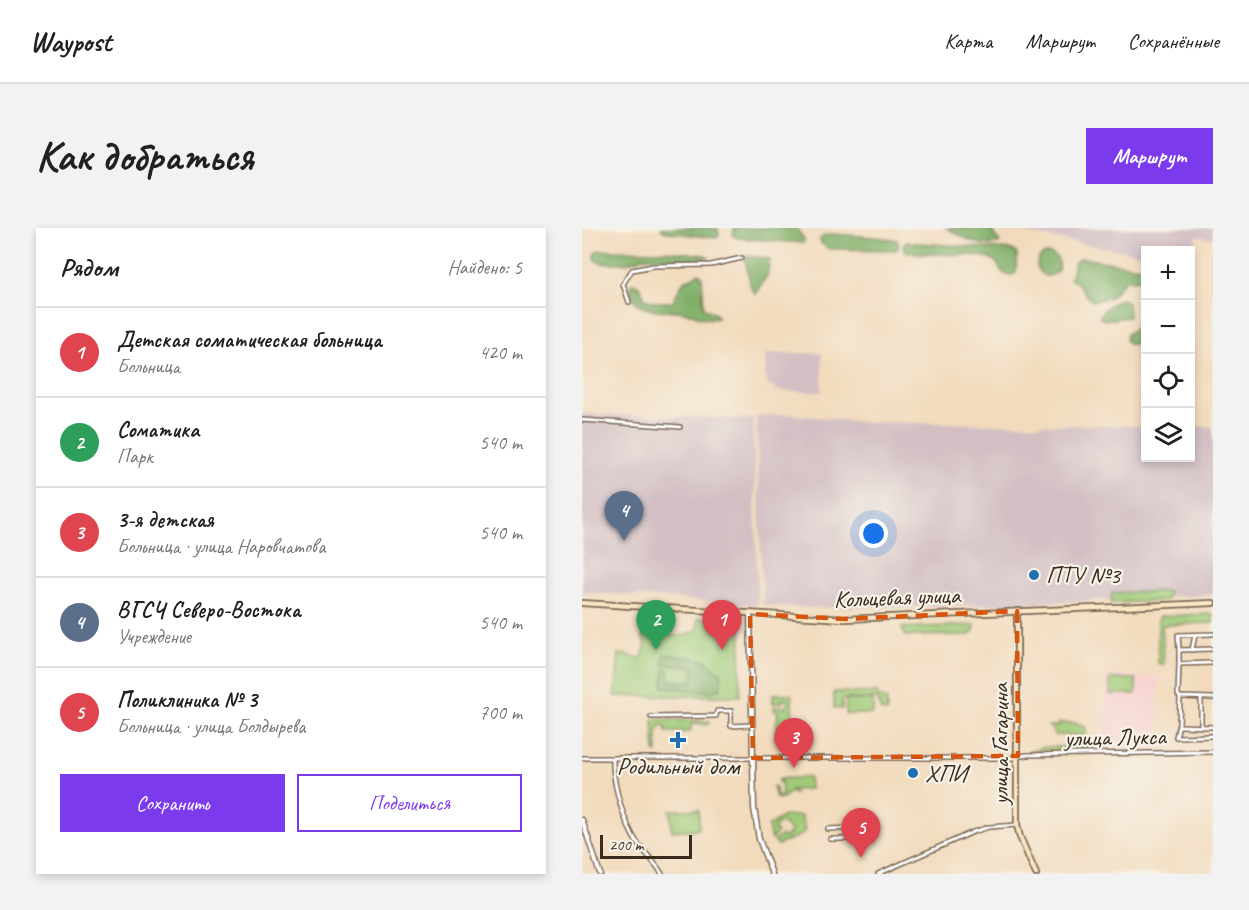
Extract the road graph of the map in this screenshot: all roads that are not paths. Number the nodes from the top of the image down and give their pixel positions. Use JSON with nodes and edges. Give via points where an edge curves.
{"nodes":[{"id":1,"x":742,"y":258,"type":"dead end"},
{"id":2,"x":629,"y":302,"type":"dead end"},
{"id":3,"x":582,"y":420,"type":"edge"},
{"id":4,"x":680,"y":427,"type":"dead end"},
{"id":5,"x":582,"y":603,"type":"edge"},
{"id":6,"x":1213,"y":603,"type":"edge"},
{"id":7,"x":1017,"y":611,"type":"junction"},
{"id":8,"x":750,"y":614,"type":"junction"},
{"id":9,"x":1213,"y":634,"type":"edge"},
{"id":10,"x":1195,"y":635,"type":"junction"},
{"id":11,"x":1179,"y":650,"type":"junction"},
{"id":12,"x":1192,"y":650,"type":"junction"},
{"id":13,"x":1213,"y":650,"type":"edge"},
{"id":14,"x":1213,"y":663,"type":"edge"},
{"id":15,"x":1179,"y":664,"type":"junction"},
{"id":16,"x":1180,"y":697,"type":"junction"},
{"id":17,"x":1201,"y":698,"type":"junction"},
{"id":18,"x":1213,"y":698,"type":"edge"},
{"id":19,"x":651,"y":717,"type":"dead end"},
{"id":20,"x":752,"y":726,"type":"junction"},
{"id":21,"x":1179,"y":726,"type":"junction"},
{"id":22,"x":1201,"y":726,"type":"junction"},
{"id":23,"x":1213,"y":727,"type":"edge"},
{"id":24,"x":1213,"y":736,"type":"edge"},
{"id":25,"x":1213,"y":752,"type":"edge"},
{"id":26,"x":1018,"y":756,"type":"junction"},
{"id":27,"x":582,"y":758,"type":"edge"},
{"id":28,"x":613,"y":758,"type":"junction"},
{"id":29,"x":753,"y":758,"type":"junction"},
{"id":30,"x":582,"y":820,"type":"edge"},
{"id":31,"x":1017,"y":825,"type":"junction"},
{"id":32,"x":853,"y":828,"type":"dead end"},
{"id":33,"x":828,"y":829,"type":"dead end"},
{"id":34,"x":830,"y":838,"type":"dead end"},
{"id":35,"x":854,"y":838,"type":"dead end"},
{"id":36,"x":600,"y":874,"type":"edge"},
{"id":37,"x":662,"y":874,"type":"edge"},
{"id":38,"x":772,"y":874,"type":"edge"},
{"id":39,"x":878,"y":874,"type":"edge"},
{"id":40,"x":1036,"y":874,"type":"edge"}],
"edges":[{"from":1,"to":2,"type":"street","via":[[632,270],[623,284]]},
{"from":3,"to":4,"type":"street"},
{"from":5,"to":8,"type":"main road","name":"Кольцевая улица"},
{"from":6,"to":7,"type":"main road","name":"Кольцевая улица"},
{"from":7,"to":8,"type":"main road","name":"Кольцевая улица","via":[[845,618]]},
{"from":7,"to":26,"type":"main road","name":"улица Гагарина"},
{"from":8,"to":20,"type":"street"},
{"from":9,"to":10,"type":"street"},
{"from":10,"to":11,"type":"street","via":[[1178,635]]},
{"from":10,"to":12,"type":"street"},
{"from":11,"to":12,"type":"street"},
{"from":11,"to":15,"type":"street"},
{"from":12,"to":13,"type":"street"},
{"from":14,"to":15,"type":"street"},
{"from":15,"to":16,"type":"street"},
{"from":16,"to":17,"type":"street"},
{"from":16,"to":21,"type":"street"},
{"from":17,"to":18,"type":"street"},
{"from":17,"to":22,"type":"street"},
{"from":19,"to":20,"type":"street","via":[[716,717],[717,711],[731,711],[731,726]]},
{"from":20,"to":29,"type":"street"},
{"from":21,"to":22,"type":"street"},
{"from":21,"to":24,"type":"street","via":[[1176,737]]},
{"from":22,"to":23,"type":"street"},
{"from":25,"to":26,"type":"street","name":"улица Лукса"},
{"from":26,"to":29,"type":"street","name":"улица Лукса"},
{"from":26,"to":31,"type":"main road","name":"улица Гагарина"},
{"from":27,"to":28,"type":"street","name":"улица Лукса"},
{"from":28,"to":29,"type":"street","name":"улица Лукса"},
{"from":28,"to":37,"type":"street","via":[[619,798],[633,836]]},
{"from":29,"to":38,"type":"street","via":[[756,824]]},
{"from":30,"to":36,"type":"street"},
{"from":31,"to":39,"type":"street","via":[[973,832]]},
{"from":31,"to":40,"type":"main road","name":"улица Гагарина"},
{"from":32,"to":33,"type":"street"},
{"from":34,"to":35,"type":"street"}]}
